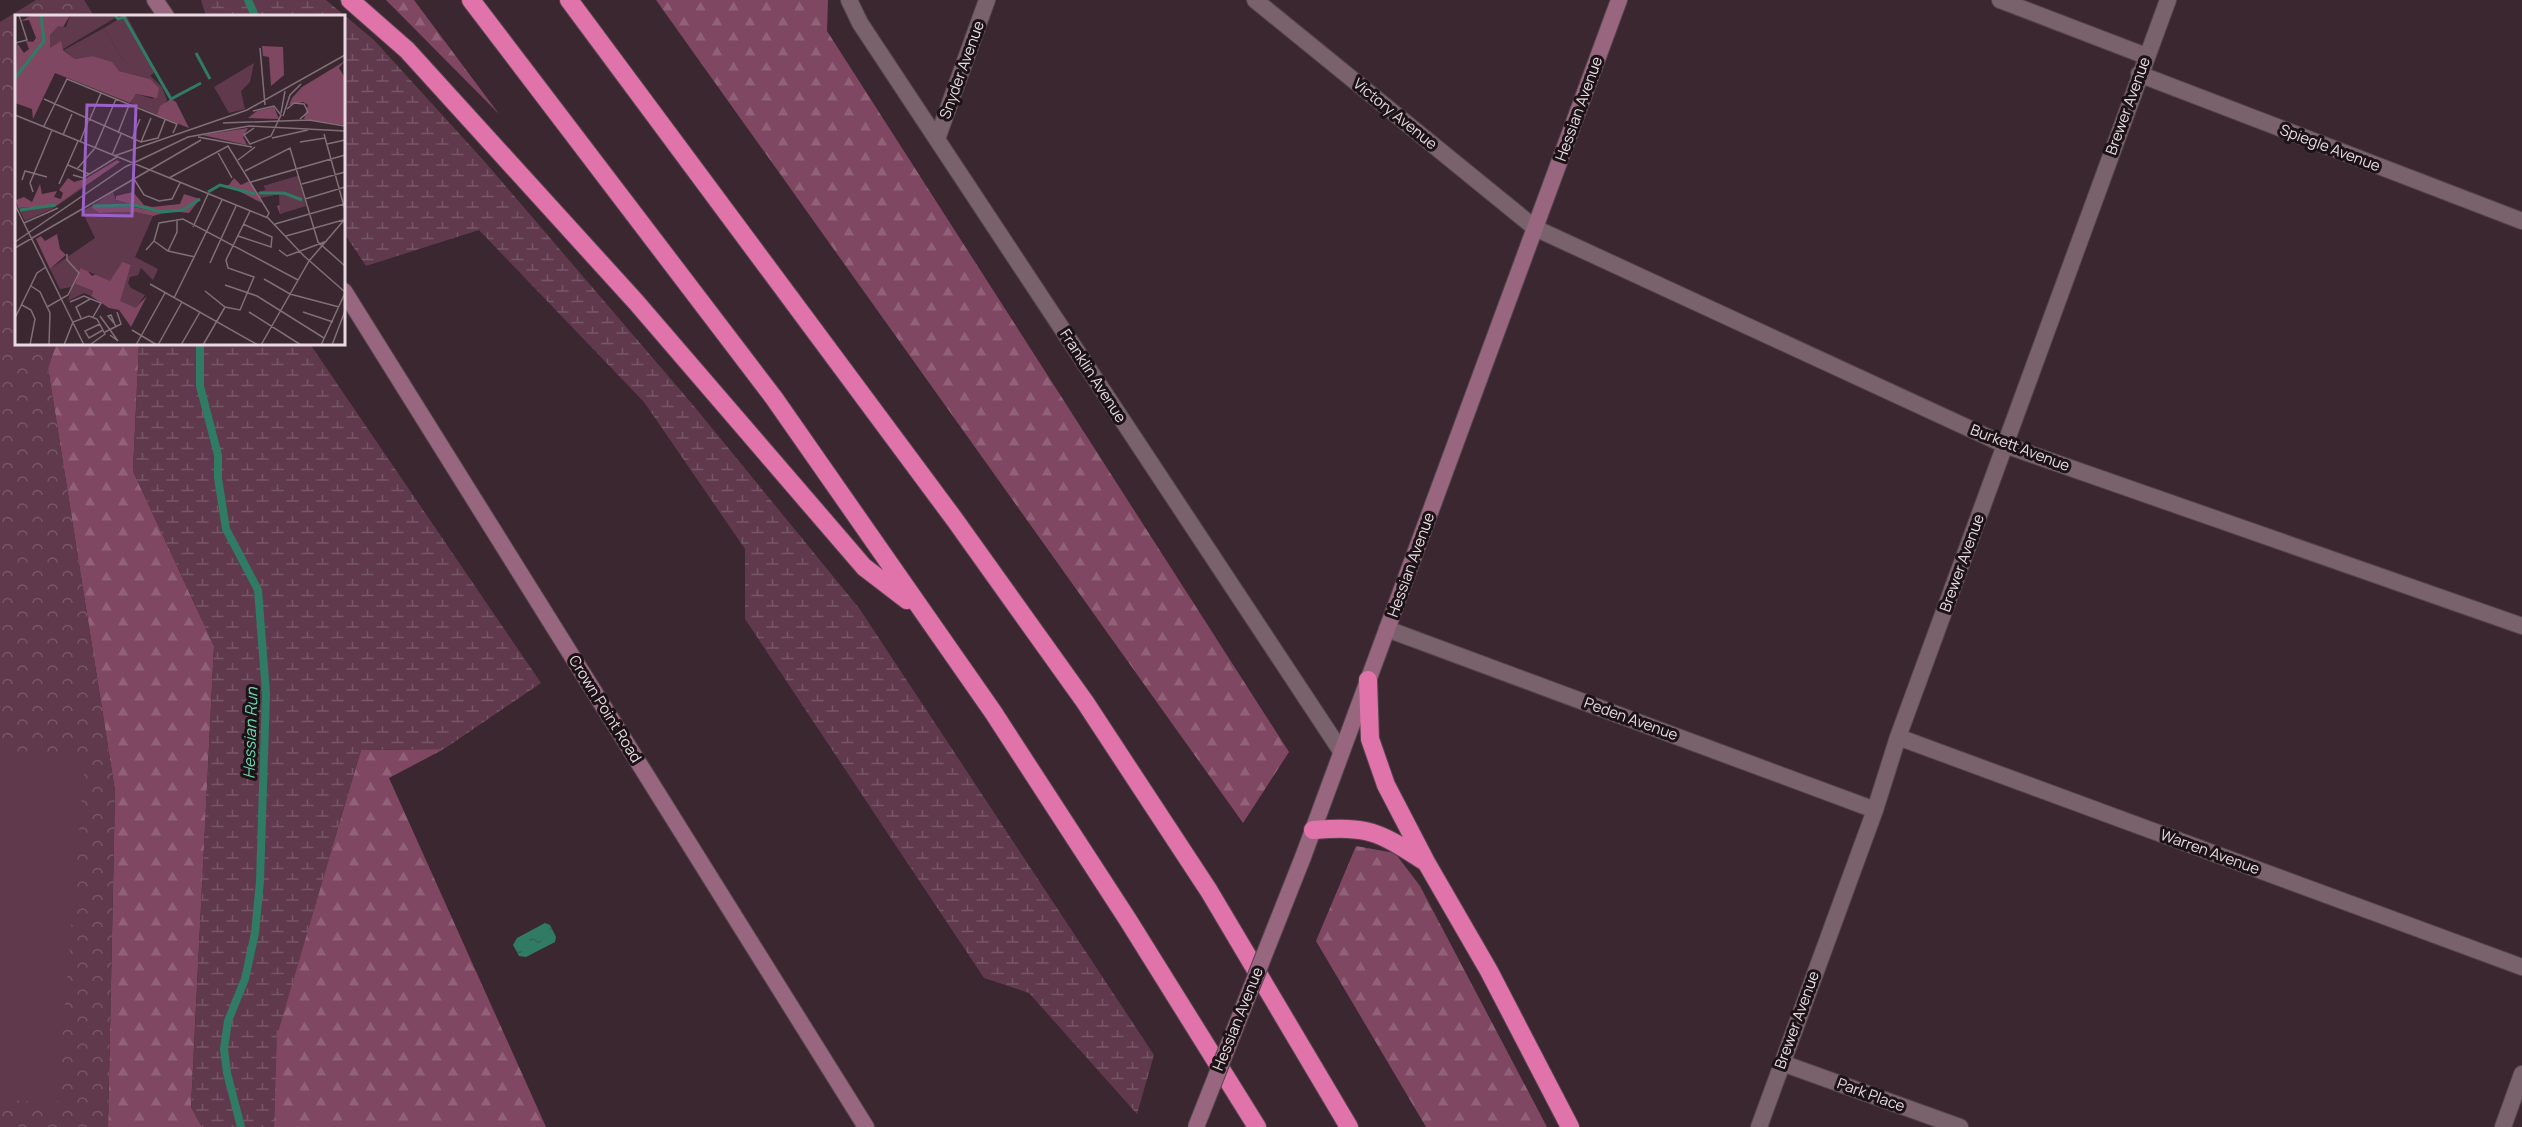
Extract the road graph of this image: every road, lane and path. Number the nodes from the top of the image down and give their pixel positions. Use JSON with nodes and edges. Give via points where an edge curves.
{"nodes":[{"id":1,"x":155,"y":0,"type":"edge"},
{"id":2,"x":350,"y":0,"type":"edge"},
{"id":3,"x":471,"y":0,"type":"edge"},
{"id":4,"x":569,"y":0,"type":"edge"},
{"id":5,"x":849,"y":0,"type":"edge"},
{"id":6,"x":987,"y":0,"type":"edge"},
{"id":7,"x":1255,"y":0,"type":"edge"},
{"id":8,"x":1619,"y":0,"type":"edge"},
{"id":9,"x":2000,"y":0,"type":"edge"},
{"id":10,"x":2168,"y":0,"type":"edge"},
{"id":11,"x":165,"y":15,"type":"edge"},
{"id":12,"x":2146,"y":56,"type":"junction"},
{"id":13,"x":2139,"y":74,"type":"junction"},
{"id":14,"x":937,"y":139,"type":"junction"},
{"id":15,"x":2522,"y":221,"type":"edge"},
{"id":16,"x":1536,"y":228,"type":"junction"},
{"id":17,"x":345,"y":293,"type":"edge"},
{"id":18,"x":2005,"y":445,"type":"junction"},
{"id":19,"x":921,"y":610,"type":"junction"},
{"id":20,"x":2522,"y":626,"type":"edge"},
{"id":21,"x":1387,"y":629,"type":"junction"},
{"id":22,"x":1368,"y":680,"type":"junction"},
{"id":23,"x":1898,"y":737,"type":"junction"},
{"id":24,"x":1341,"y":751,"type":"junction"},
{"id":25,"x":1875,"y":810,"type":"junction"},
{"id":26,"x":1313,"y":830,"type":"junction"},
{"id":27,"x":1426,"y":862,"type":"junction"},
{"id":28,"x":2522,"y":967,"type":"edge"},
{"id":29,"x":1782,"y":1063,"type":"junction"},
{"id":30,"x":2522,"y":1074,"type":"edge"},
{"id":31,"x":866,"y":1127,"type":"edge"},
{"id":32,"x":1196,"y":1127,"type":"edge"},
{"id":33,"x":1257,"y":1127,"type":"edge"},
{"id":34,"x":1349,"y":1127,"type":"edge"},
{"id":35,"x":1570,"y":1127,"type":"edge"},
{"id":36,"x":1759,"y":1127,"type":"edge"},
{"id":37,"x":1960,"y":1127,"type":"edge"},
{"id":38,"x":2502,"y":1127,"type":"edge"}],
"edges":[{"from":1,"to":11,"type":"main road"},
{"from":2,"to":19,"type":"highway","via":[[407,50],[621,285],[864,567]]},
{"from":3,"to":19,"type":"highway","via":[[774,398]]},
{"from":4,"to":34,"type":"highway","via":[[948,510],[1085,702],[1209,891]]},
{"from":5,"to":14,"type":"street","name":"Franklin Avenue","via":[[860,23]]},
{"from":6,"to":14,"type":"street","name":"Snyder Avenue"},
{"from":7,"to":16,"type":"street","name":"Victory Avenue"},
{"from":8,"to":16,"type":"main road","name":"Hessian Avenue"},
{"from":9,"to":12,"type":"street"},
{"from":10,"to":12,"type":"street","name":"Brewer Avenue"},
{"from":12,"to":13,"type":"street","name":"Brewer Avenue"},
{"from":13,"to":15,"type":"street","name":"Spiegle Avenue"},
{"from":13,"to":18,"type":"street","name":"Brewer Avenue"},
{"from":14,"to":24,"type":"street","name":"Franklin Avenue"},
{"from":16,"to":18,"type":"street","name":"Burkett Avenue"},
{"from":16,"to":21,"type":"main road","name":"Hessian Avenue"},
{"from":17,"to":31,"type":"main road","name":"Crown Point Road"},
{"from":18,"to":20,"type":"street","name":"Burkett Avenue"},
{"from":18,"to":23,"type":"street","name":"Brewer Avenue"},
{"from":19,"to":33,"type":"highway","via":[[993,712]]},
{"from":21,"to":22,"type":"main road","name":"Hessian Avenue"},
{"from":21,"to":25,"type":"street","name":"Peden Avenue"},
{"from":22,"to":24,"type":"main road","name":"Hessian Avenue"},
{"from":22,"to":27,"type":"highway","via":[[1374,753]]},
{"from":23,"to":25,"type":"street","name":"Brewer Avenue"},
{"from":23,"to":28,"type":"street","name":"Warren Avenue"},
{"from":24,"to":26,"type":"main road","name":"Hessian Avenue"},
{"from":25,"to":29,"type":"street","name":"Brewer Avenue"},
{"from":26,"to":27,"type":"highway","via":[[1366,829]]},
{"from":26,"to":32,"type":"main road","name":"Hessian Avenue","bridge":true},
{"from":27,"to":35,"type":"highway","via":[[1489,971]]},
{"from":29,"to":36,"type":"street","name":"Brewer Avenue"},
{"from":29,"to":37,"type":"street","name":"Park Place"},
{"from":30,"to":38,"type":"street"}]}
